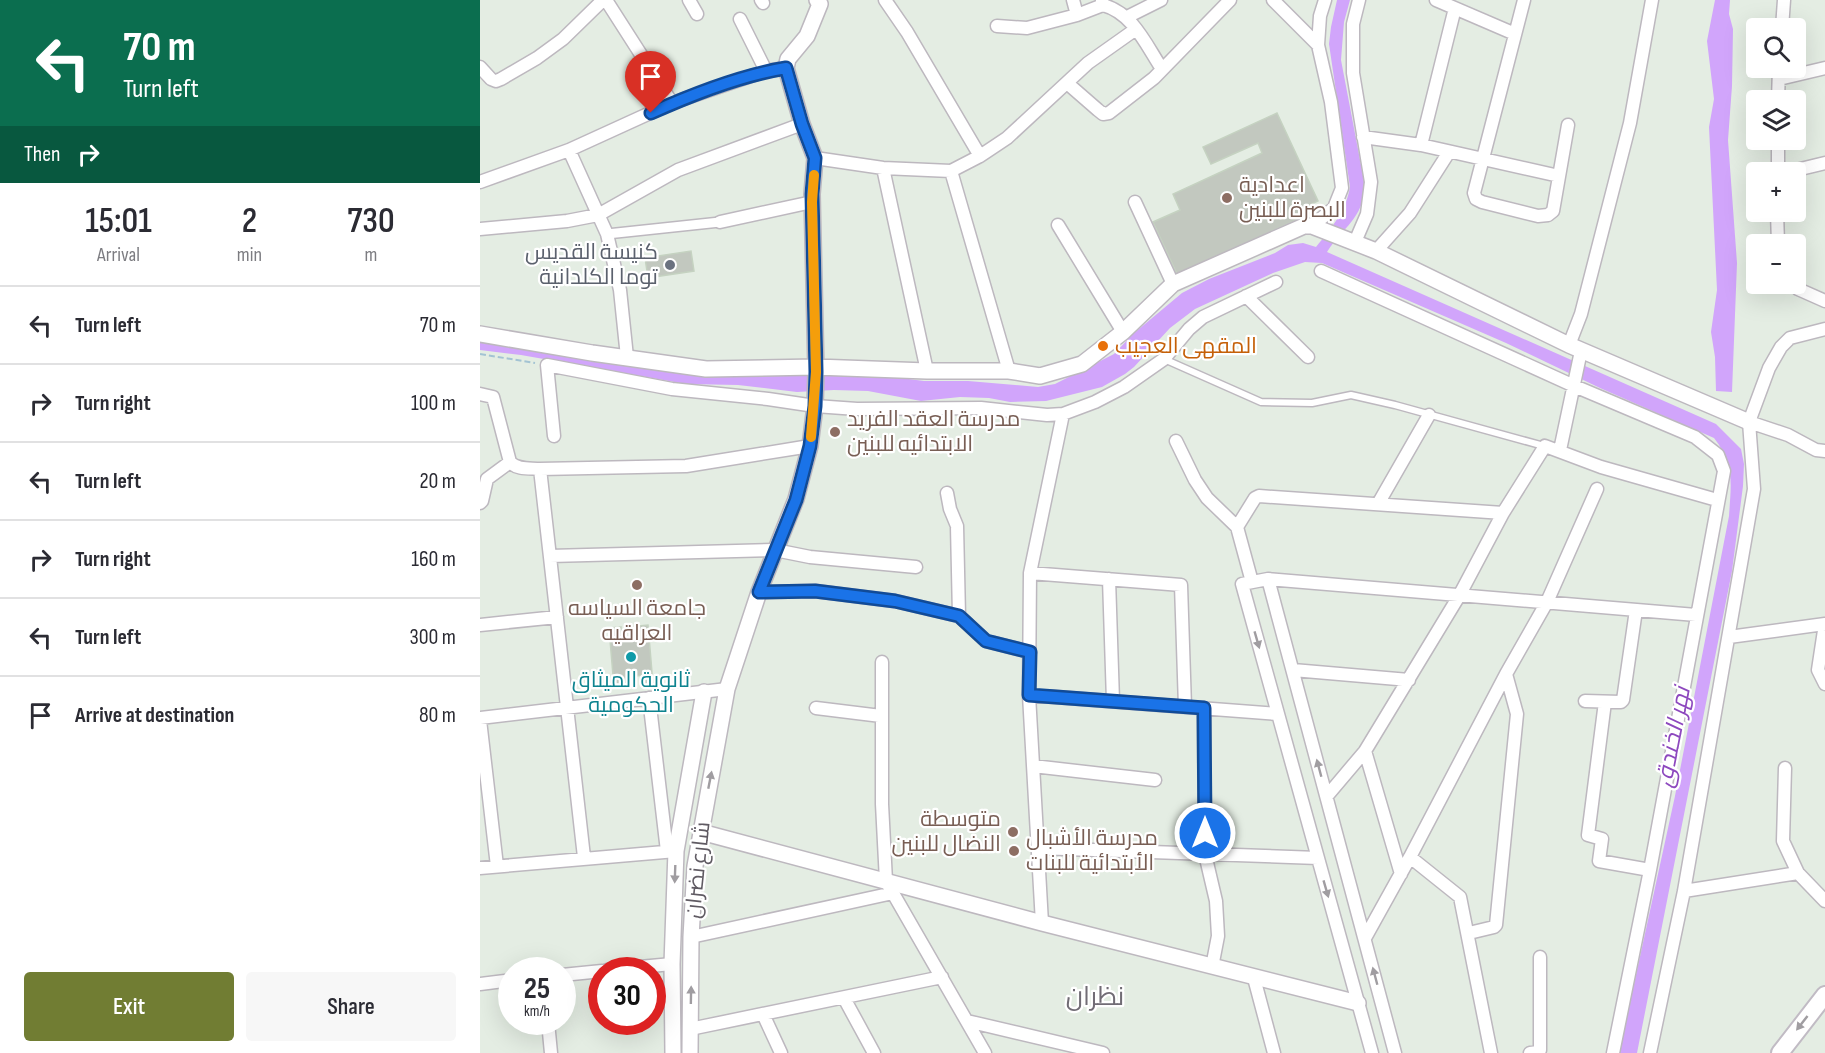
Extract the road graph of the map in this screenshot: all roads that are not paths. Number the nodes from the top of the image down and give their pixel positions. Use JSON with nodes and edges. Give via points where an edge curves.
{"nodes":[{"id":1,"x":604,"y":0,"type":"edge"},
{"id":2,"x":689,"y":0,"type":"edge"},
{"id":3,"x":885,"y":0,"type":"edge"},
{"id":4,"x":1073,"y":0,"type":"edge"},
{"id":5,"x":1161,"y":0,"type":"edge"},
{"id":6,"x":1230,"y":0,"type":"edge"},
{"id":7,"x":1273,"y":0,"type":"edge"},
{"id":8,"x":1325,"y":0,"type":"edge"},
{"id":9,"x":1359,"y":0,"type":"edge"},
{"id":10,"x":1436,"y":0,"type":"edge"},
{"id":11,"x":1524,"y":0,"type":"edge"},
{"id":12,"x":1652,"y":0,"type":"edge"},
{"id":13,"x":1784,"y":0,"type":"edge"},
{"id":14,"x":820,"y":1,"type":"edge"},
{"id":15,"x":1102,"y":2,"type":"edge"},
{"id":16,"x":1455,"y":8,"type":"junction"},
{"id":17,"x":697,"y":14,"type":"dead end"},
{"id":18,"x":1077,"y":15,"type":"junction"},
{"id":19,"x":1127,"y":17,"type":"junction"},
{"id":20,"x":1783,"y":18,"type":"edge"},
{"id":21,"x":740,"y":19,"type":"dead end"},
{"id":22,"x":997,"y":26,"type":"dead end"},
{"id":23,"x":1136,"y":29,"type":"junction"},
{"id":24,"x":1515,"y":34,"type":"junction"},
{"id":25,"x":1318,"y":45,"type":"junction"},
{"id":26,"x":480,"y":67,"type":"edge"},
{"id":27,"x":786,"y":68,"type":"junction"},
{"id":28,"x":1825,"y":68,"type":"edge"},
{"id":29,"x":1162,"y":69,"type":"junction"},
{"id":30,"x":1806,"y":70,"type":"edge"},
{"id":31,"x":766,"y":71,"type":"junction"},
{"id":32,"x":1067,"y":83,"type":"junction"},
{"id":33,"x":672,"y":103,"type":"junction"},
{"id":34,"x":802,"y":124,"type":"junction"},
{"id":35,"x":1568,"y":125,"type":"dead end"},
{"id":36,"x":1363,"y":136,"type":"junction"},
{"id":37,"x":1421,"y":145,"type":"junction"},
{"id":38,"x":569,"y":150,"type":"junction"},
{"id":39,"x":1449,"y":152,"type":"junction"},
{"id":40,"x":980,"y":156,"type":"junction"},
{"id":41,"x":815,"y":158,"type":"junction"},
{"id":42,"x":1483,"y":159,"type":"junction"},
{"id":43,"x":1825,"y":163,"type":"edge"},
{"id":44,"x":883,"y":168,"type":"junction"},
{"id":45,"x":1806,"y":168,"type":"edge"},
{"id":46,"x":951,"y":171,"type":"junction"},
{"id":47,"x":1559,"y":176,"type":"junction"},
{"id":48,"x":480,"y":182,"type":"edge"},
{"id":49,"x":812,"y":202,"type":"junction"},
{"id":50,"x":1134,"y":202,"type":"dead end"},
{"id":51,"x":598,"y":214,"type":"junction"},
{"id":52,"x":720,"y":222,"type":"joint"},
{"id":53,"x":1058,"y":225,"type":"dead end"},
{"id":54,"x":1317,"y":228,"type":"junction"},
{"id":55,"x":480,"y":229,"type":"edge"},
{"id":56,"x":607,"y":234,"type":"junction"},
{"id":57,"x":1348,"y":240,"type":"junction"},
{"id":58,"x":1376,"y":250,"type":"junction"},
{"id":59,"x":1321,"y":271,"type":"dead end"},
{"id":60,"x":1276,"y":282,"type":"dead end"},
{"id":61,"x":1173,"y":284,"type":"junction"},
{"id":62,"x":1806,"y":293,"type":"edge"},
{"id":63,"x":1246,"y":296,"type":"junction"},
{"id":64,"x":1825,"y":301,"type":"edge"},
{"id":65,"x":1825,"y":329,"type":"edge"},
{"id":66,"x":480,"y":334,"type":"edge"},
{"id":67,"x":1125,"y":334,"type":"junction"},
{"id":68,"x":1577,"y":351,"type":"junction"},
{"id":69,"x":627,"y":357,"type":"junction"},
{"id":70,"x":1308,"y":357,"type":"dead end"},
{"id":71,"x":1158,"y":361,"type":"junction"},
{"id":72,"x":816,"y":369,"type":"junction"},
{"id":73,"x":927,"y":371,"type":"junction"},
{"id":74,"x":1009,"y":371,"type":"junction"},
{"id":75,"x":1573,"y":383,"type":"junction"},
{"id":76,"x":480,"y":394,"type":"edge"},
{"id":77,"x":815,"y":404,"type":"junction"},
{"id":78,"x":1063,"y":414,"type":"junction"},
{"id":79,"x":1429,"y":415,"type":"junction"},
{"id":80,"x":1749,"y":422,"type":"junction"},
{"id":81,"x":554,"y":436,"type":"dead end"},
{"id":82,"x":1176,"y":441,"type":"dead end"},
{"id":83,"x":810,"y":446,"type":"junction"},
{"id":84,"x":1545,"y":446,"type":"junction"},
{"id":85,"x":1560,"y":450,"type":"junction"},
{"id":86,"x":1825,"y":451,"type":"edge"},
{"id":87,"x":510,"y":462,"type":"junction"},
{"id":88,"x":540,"y":469,"type":"junction"},
{"id":89,"x":1597,"y":489,"type":"dead end"},
{"id":90,"x":947,"y":494,"type":"dead end"},
{"id":91,"x":1717,"y":500,"type":"junction"},
{"id":92,"x":480,"y":503,"type":"edge"},
{"id":93,"x":1378,"y":504,"type":"junction"},
{"id":94,"x":1503,"y":513,"type":"junction"},
{"id":95,"x":1237,"y":527,"type":"junction"},
{"id":96,"x":775,"y":550,"type":"junction"},
{"id":97,"x":550,"y":556,"type":"junction"},
{"id":98,"x":916,"y":567,"type":"dead end"},
{"id":99,"x":1030,"y":573,"type":"junction"},
{"id":100,"x":1109,"y":579,"type":"junction"},
{"id":101,"x":1268,"y":579,"type":"junction"},
{"id":102,"x":1247,"y":583,"type":"junction"},
{"id":103,"x":759,"y":592,"type":"junction"},
{"id":104,"x":1459,"y":596,"type":"junction"},
{"id":105,"x":1547,"y":602,"type":"junction"},
{"id":106,"x":1636,"y":610,"type":"junction"},
{"id":107,"x":1696,"y":615,"type":"junction"},
{"id":108,"x":959,"y":616,"type":"junction"},
{"id":109,"x":557,"y":617,"type":"junction"},
{"id":110,"x":1825,"y":624,"type":"edge"},
{"id":111,"x":480,"y":625,"type":"edge"},
{"id":112,"x":1729,"y":637,"type":"junction"},
{"id":113,"x":1030,"y":652,"type":"junction"},
{"id":114,"x":882,"y":662,"type":"dead end"},
{"id":115,"x":1293,"y":670,"type":"junction"},
{"id":116,"x":1506,"y":674,"type":"junction"},
{"id":117,"x":1409,"y":680,"type":"junction"},
{"id":118,"x":1825,"y":684,"type":"edge"},
{"id":119,"x":728,"y":689,"type":"junction"},
{"id":120,"x":704,"y":692,"type":"junction"},
{"id":121,"x":1029,"y":695,"type":"junction"},
{"id":122,"x":649,"y":698,"type":"junction"},
{"id":123,"x":1113,"y":701,"type":"junction"},
{"id":124,"x":1585,"y":701,"type":"dead end"},
{"id":125,"x":1605,"y":702,"type":"junction"},
{"id":126,"x":1185,"y":707,"type":"junction"},
{"id":127,"x":567,"y":708,"type":"junction"},
{"id":128,"x":816,"y":708,"type":"dead end"},
{"id":129,"x":1204,"y":708,"type":"junction"},
{"id":130,"x":1278,"y":714,"type":"junction"},
{"id":131,"x":880,"y":716,"type":"junction"},
{"id":132,"x":480,"y":719,"type":"edge"},
{"id":133,"x":1365,"y":751,"type":"junction"},
{"id":134,"x":1033,"y":766,"type":"junction"},
{"id":135,"x":1785,"y":768,"type":"dead end"},
{"id":136,"x":1155,"y":780,"type":"dead end"},
{"id":137,"x":1327,"y":796,"type":"junction"},
{"id":138,"x":701,"y":832,"type":"junction"},
{"id":139,"x":1037,"y":848,"type":"junction"},
{"id":140,"x":672,"y":851,"type":"junction"},
{"id":141,"x":1205,"y":854,"type":"junction"},
{"id":142,"x":584,"y":857,"type":"junction"},
{"id":143,"x":1410,"y":857,"type":"junction"},
{"id":144,"x":1318,"y":858,"type":"junction"},
{"id":145,"x":497,"y":866,"type":"junction"},
{"id":146,"x":480,"y":868,"type":"edge"},
{"id":147,"x":1650,"y":870,"type":"junction"},
{"id":148,"x":1798,"y":873,"type":"junction"},
{"id":149,"x":1401,"y":874,"type":"junction"},
{"id":150,"x":890,"y":887,"type":"junction"},
{"id":151,"x":1684,"y":891,"type":"junction"},
{"id":152,"x":1825,"y":901,"type":"edge"},
{"id":153,"x":1042,"y":923,"type":"junction"},
{"id":154,"x":1469,"y":933,"type":"junction"},
{"id":155,"x":691,"y":938,"type":"junction"},
{"id":156,"x":1365,"y":938,"type":"junction"},
{"id":157,"x":1540,"y":957,"type":"dead end"},
{"id":158,"x":691,"y":962,"type":"junction"},
{"id":159,"x":672,"y":964,"type":"junction"},
{"id":160,"x":666,"y":965,"type":"edge"},
{"id":161,"x":1212,"y":967,"type":"junction"},
{"id":162,"x":942,"y":977,"type":"junction"},
{"id":163,"x":1254,"y":978,"type":"junction"},
{"id":164,"x":498,"y":982,"type":"edge"},
{"id":165,"x":480,"y":984,"type":"edge"},
{"id":166,"x":1825,"y":995,"type":"edge"},
{"id":167,"x":1381,"y":997,"type":"junction"},
{"id":168,"x":844,"y":998,"type":"junction"},
{"id":169,"x":1358,"y":1003,"type":"junction"},
{"id":170,"x":763,"y":1014,"type":"junction"},
{"id":171,"x":967,"y":1021,"type":"junction"},
{"id":172,"x":690,"y":1029,"type":"junction"},
{"id":173,"x":549,"y":1035,"type":"edge"},
{"id":174,"x":1098,"y":1052,"type":"edge"},
{"id":175,"x":551,"y":1053,"type":"edge"},
{"id":176,"x":673,"y":1053,"type":"edge"},
{"id":177,"x":690,"y":1053,"type":"edge"},
{"id":178,"x":781,"y":1053,"type":"edge"},
{"id":179,"x":874,"y":1053,"type":"edge"},
{"id":180,"x":986,"y":1053,"type":"edge"},
{"id":181,"x":1274,"y":1053,"type":"edge"},
{"id":182,"x":1372,"y":1053,"type":"edge"},
{"id":183,"x":1395,"y":1053,"type":"edge"},
{"id":184,"x":1491,"y":1053,"type":"edge"},
{"id":185,"x":1530,"y":1053,"type":"edge"},
{"id":186,"x":1613,"y":1053,"type":"edge"},
{"id":187,"x":1650,"y":1053,"type":"edge"},
{"id":188,"x":1780,"y":1053,"type":"edge"}],
"edges":[{"from":1,"to":26,"type":"street","via":[[563,39],[501,79],[491,79]]},
{"from":1,"to":33,"type":"street"},
{"from":2,"to":17,"type":"street"},
{"from":3,"to":40,"type":"street"},
{"from":4,"to":18,"type":"street"},
{"from":5,"to":19,"type":"street"},
{"from":6,"to":29,"type":"street"},
{"from":7,"to":25,"type":"street"},
{"from":8,"to":25,"type":"street"},
{"from":9,"to":36,"type":"street","via":[[1352,46]]},
{"from":10,"to":16,"type":"street"},
{"from":11,"to":24,"type":"street"},
{"from":12,"to":68,"type":"street","via":[[1630,123],[1581,314]]},
{"from":13,"to":20,"type":"street"},
{"from":14,"to":27,"type":"street","via":[[807,36],[788,59]]},
{"from":15,"to":18,"type":"street"},
{"from":15,"to":19,"type":"street"},
{"from":16,"to":24,"type":"street"},
{"from":16,"to":37,"type":"street"},
{"from":18,"to":22,"type":"street","via":[[1027,28]]},
{"from":19,"to":23,"type":"street"},
{"from":21,"to":31,"type":"street"},
{"from":23,"to":29,"type":"street"},
{"from":23,"to":32,"type":"street"},
{"from":24,"to":42,"type":"street"},
{"from":25,"to":54,"type":"street","via":[[1331,102],[1342,188],[1334,208]]},
{"from":27,"to":31,"type":"street"},
{"from":27,"to":34,"type":"street"},
{"from":28,"to":30,"type":"street"},
{"from":29,"to":32,"type":"street","via":[[1103,114]]},
{"from":31,"to":33,"type":"street"},
{"from":32,"to":40,"type":"street","via":[[1007,138]]},
{"from":33,"to":38,"type":"street"},
{"from":34,"to":41,"type":"street"},
{"from":34,"to":51,"type":"street","via":[[678,170]]},
{"from":35,"to":47,"type":"street"},
{"from":36,"to":37,"type":"street"},
{"from":36,"to":57,"type":"street","via":[[1370,197],[1367,214]]},
{"from":37,"to":39,"type":"street"},
{"from":38,"to":48,"type":"street"},
{"from":38,"to":51,"type":"street"},
{"from":39,"to":42,"type":"street"},
{"from":39,"to":58,"type":"street","via":[[1410,213]]},
{"from":40,"to":46,"type":"street"},
{"from":41,"to":44,"type":"street"},
{"from":41,"to":49,"type":"street","name":"شارع نضران"},
{"from":42,"to":47,"type":"street"},
{"from":42,"to":47,"type":"street","via":[[1474,193],[1476,199],[1538,216],[1553,211]]},
{"from":43,"to":45,"type":"street"},
{"from":44,"to":46,"type":"street"},
{"from":44,"to":73,"type":"street"},
{"from":46,"to":74,"type":"street"},
{"from":49,"to":52,"type":"street"},
{"from":49,"to":72,"type":"street","name":"شارع نضران"},
{"from":50,"to":61,"type":"street"},
{"from":51,"to":55,"type":"street","via":[[567,221]]},
{"from":51,"to":56,"type":"street"},
{"from":52,"to":56,"type":"street"},
{"from":53,"to":67,"type":"street"},
{"from":54,"to":57,"type":"street"},
{"from":54,"to":61,"type":"street","via":[[1304,226]]},
{"from":56,"to":69,"type":"street","via":[[620,290]]},
{"from":57,"to":58,"type":"street"},
{"from":58,"to":68,"type":"street"},
{"from":59,"to":75,"type":"street"},
{"from":60,"to":63,"type":"street"},
{"from":61,"to":67,"type":"street"},
{"from":62,"to":64,"type":"street"},
{"from":63,"to":70,"type":"street"},
{"from":63,"to":71,"type":"street","via":[[1203,317]]},
{"from":65,"to":80,"type":"street","via":[[1790,338],[1781,347],[1768,368]]},
{"from":66,"to":69,"type":"street"},
{"from":67,"to":74,"type":"street","via":[[1083,364],[1040,376]]},
{"from":68,"to":75,"type":"street"},
{"from":68,"to":80,"type":"street"},
{"from":69,"to":72,"type":"street","via":[[706,369]]},
{"from":71,"to":78,"type":"street","via":[[1124,387]]},
{"from":71,"to":79,"type":"lane","via":[[1261,402],[1312,404],[1352,395]]},
{"from":72,"to":73,"type":"street"},
{"from":72,"to":77,"type":"street","name":"شارع نضران"},
{"from":73,"to":74,"type":"street"},
{"from":75,"to":85,"type":"street"},
{"from":75,"to":91,"type":"street","via":[[1695,437],[1718,455],[1724,471]]},
{"from":76,"to":87,"type":"street","via":[[493,397]]},
{"from":77,"to":78,"type":"street"},
{"from":77,"to":81,"type":"street","via":[[672,389],[547,365]]},
{"from":77,"to":83,"type":"street","name":"شارع نضران"},
{"from":78,"to":99,"type":"street"},
{"from":79,"to":84,"type":"lane"},
{"from":79,"to":93,"type":"street"},
{"from":80,"to":86,"type":"street"},
{"from":80,"to":112,"type":"street","via":[[1754,489]]},
{"from":82,"to":95,"type":"street","via":[[1207,498]]},
{"from":83,"to":88,"type":"street","via":[[686,466]]},
{"from":83,"to":96,"type":"street","name":"شارع نضران","via":[[796,500]]},
{"from":84,"to":85,"type":"street"},
{"from":84,"to":94,"type":"street"},
{"from":85,"to":91,"type":"street","via":[[1601,467]]},
{"from":87,"to":88,"type":"street","via":[[519,468]]},
{"from":87,"to":92,"type":"street","via":[[487,479]]},
{"from":88,"to":97,"type":"street"},
{"from":89,"to":105,"type":"street"},
{"from":90,"to":108,"type":"street","via":[[957,526]]},
{"from":91,"to":107,"type":"street"},
{"from":93,"to":94,"type":"street"},
{"from":93,"to":95,"type":"street","via":[[1259,496]]},
{"from":94,"to":104,"type":"street"},
{"from":95,"to":102,"type":"street"},
{"from":96,"to":97,"type":"street"},
{"from":96,"to":98,"type":"street"},
{"from":96,"to":103,"type":"street","name":"شارع نضران"},
{"from":97,"to":109,"type":"street"},
{"from":99,"to":100,"type":"street"},
{"from":99,"to":113,"type":"street"},
{"from":100,"to":123,"type":"street"},
{"from":100,"to":126,"type":"street","via":[[1180,585]]},
{"from":101,"to":102,"type":"street"},
{"from":101,"to":104,"type":"street"},
{"from":101,"to":115,"type":"street"},
{"from":102,"to":130,"type":"street","one_way":true},
{"from":103,"to":108,"type":"street","via":[[855,595]]},
{"from":103,"to":119,"type":"street","name":"شارع نضران"},
{"from":104,"to":105,"type":"street"},
{"from":104,"to":117,"type":"street"},
{"from":105,"to":106,"type":"street"},
{"from":105,"to":116,"type":"street"},
{"from":106,"to":107,"type":"street"},
{"from":106,"to":125,"type":"street","via":[[1623,700]]},
{"from":107,"to":147,"type":"street"},
{"from":108,"to":113,"type":"street","via":[[986,641]]},
{"from":109,"to":111,"type":"street"},
{"from":109,"to":127,"type":"street"},
{"from":110,"to":112,"type":"street"},
{"from":110,"to":118,"type":"street","via":[[1818,670]]},
{"from":112,"to":151,"type":"street"},
{"from":113,"to":121,"type":"street"},
{"from":114,"to":131,"type":"street"},
{"from":115,"to":117,"type":"street"},
{"from":137,"to":115,"type":"street","one_way":true},
{"from":116,"to":143,"type":"street"},
{"from":116,"to":154,"type":"street","via":[[1517,714],[1496,925]]},
{"from":117,"to":133,"type":"street"},
{"from":119,"to":120,"type":"street"},
{"from":138,"to":119,"type":"street","name":"شارع نضران","one_way":true},
{"from":120,"to":122,"type":"street"},
{"from":120,"to":140,"type":"street","name":"شارع نضران"},
{"from":121,"to":123,"type":"street"},
{"from":121,"to":134,"type":"street"},
{"from":122,"to":127,"type":"street"},
{"from":122,"to":140,"type":"street"},
{"from":123,"to":126,"type":"street"},
{"from":124,"to":125,"type":"street"},
{"from":125,"to":147,"type":"street","via":[[1588,836],[1602,839],[1599,861]]},
{"from":126,"to":129,"type":"street"},
{"from":127,"to":132,"type":"street"},
{"from":127,"to":142,"type":"street"},
{"from":128,"to":131,"type":"street"},
{"from":129,"to":130,"type":"street"},
{"from":129,"to":141,"type":"street"},
{"from":130,"to":144,"type":"street"},
{"from":131,"to":150,"type":"street"},
{"from":132,"to":145,"type":"street"},
{"from":133,"to":137,"type":"street"},
{"from":133,"to":149,"type":"street"},
{"from":134,"to":136,"type":"street"},
{"from":134,"to":139,"type":"street"},
{"from":135,"to":148,"type":"street","via":[[1784,841]]},
{"from":137,"to":156,"type":"street"},
{"from":138,"to":150,"type":"street"},
{"from":138,"to":155,"type":"street","name":"شارع نضران"},
{"from":139,"to":141,"type":"street"},
{"from":139,"to":153,"type":"street"},
{"from":140,"to":142,"type":"street"},
{"from":140,"to":159,"type":"street","name":"شارع نضران","one_way":true},
{"from":141,"to":144,"type":"street"},
{"from":141,"to":161,"type":"street","via":[[1216,902],[1218,936]]},
{"from":142,"to":145,"type":"street"},
{"from":143,"to":149,"type":"street"},
{"from":143,"to":154,"type":"street","via":[[1459,895]]},
{"from":144,"to":169,"type":"street","one_way":true},
{"from":145,"to":146,"type":"street"},
{"from":147,"to":186,"type":"street"},
{"from":148,"to":151,"type":"street"},
{"from":148,"to":152,"type":"street"},
{"from":149,"to":156,"type":"street"},
{"from":150,"to":153,"type":"street"},
{"from":150,"to":155,"type":"street"},
{"from":150,"to":162,"type":"street"},
{"from":151,"to":187,"type":"street"},
{"from":153,"to":161,"type":"street"},
{"from":154,"to":184,"type":"street"},
{"from":155,"to":158,"type":"street","name":"شارع نضران"},
{"from":167,"to":156,"type":"street","one_way":true},
{"from":157,"to":185,"type":"street","via":[[1540,1050]]},
{"from":158,"to":159,"type":"street"},
{"from":172,"to":158,"type":"street","name":"شارع نضران","one_way":true},
{"from":159,"to":160,"type":"street"},
{"from":159,"to":176,"type":"street","name":"شارع نضران"},
{"from":161,"to":163,"type":"street"},
{"from":162,"to":168,"type":"street"},
{"from":162,"to":171,"type":"street"},
{"from":163,"to":169,"type":"street"},
{"from":163,"to":181,"type":"street"},
{"from":164,"to":165,"type":"street"},
{"from":166,"to":188,"type":"main road","one_way":true},
{"from":167,"to":169,"type":"street"},
{"from":167,"to":183,"type":"street"},
{"from":168,"to":170,"type":"street"},
{"from":168,"to":179,"type":"street"},
{"from":169,"to":182,"type":"street"},
{"from":170,"to":172,"type":"street"},
{"from":170,"to":178,"type":"street"},
{"from":171,"to":174,"type":"street"},
{"from":171,"to":180,"type":"street"},
{"from":172,"to":177,"type":"street","name":"شارع نضران"},
{"from":173,"to":175,"type":"street"}]}
